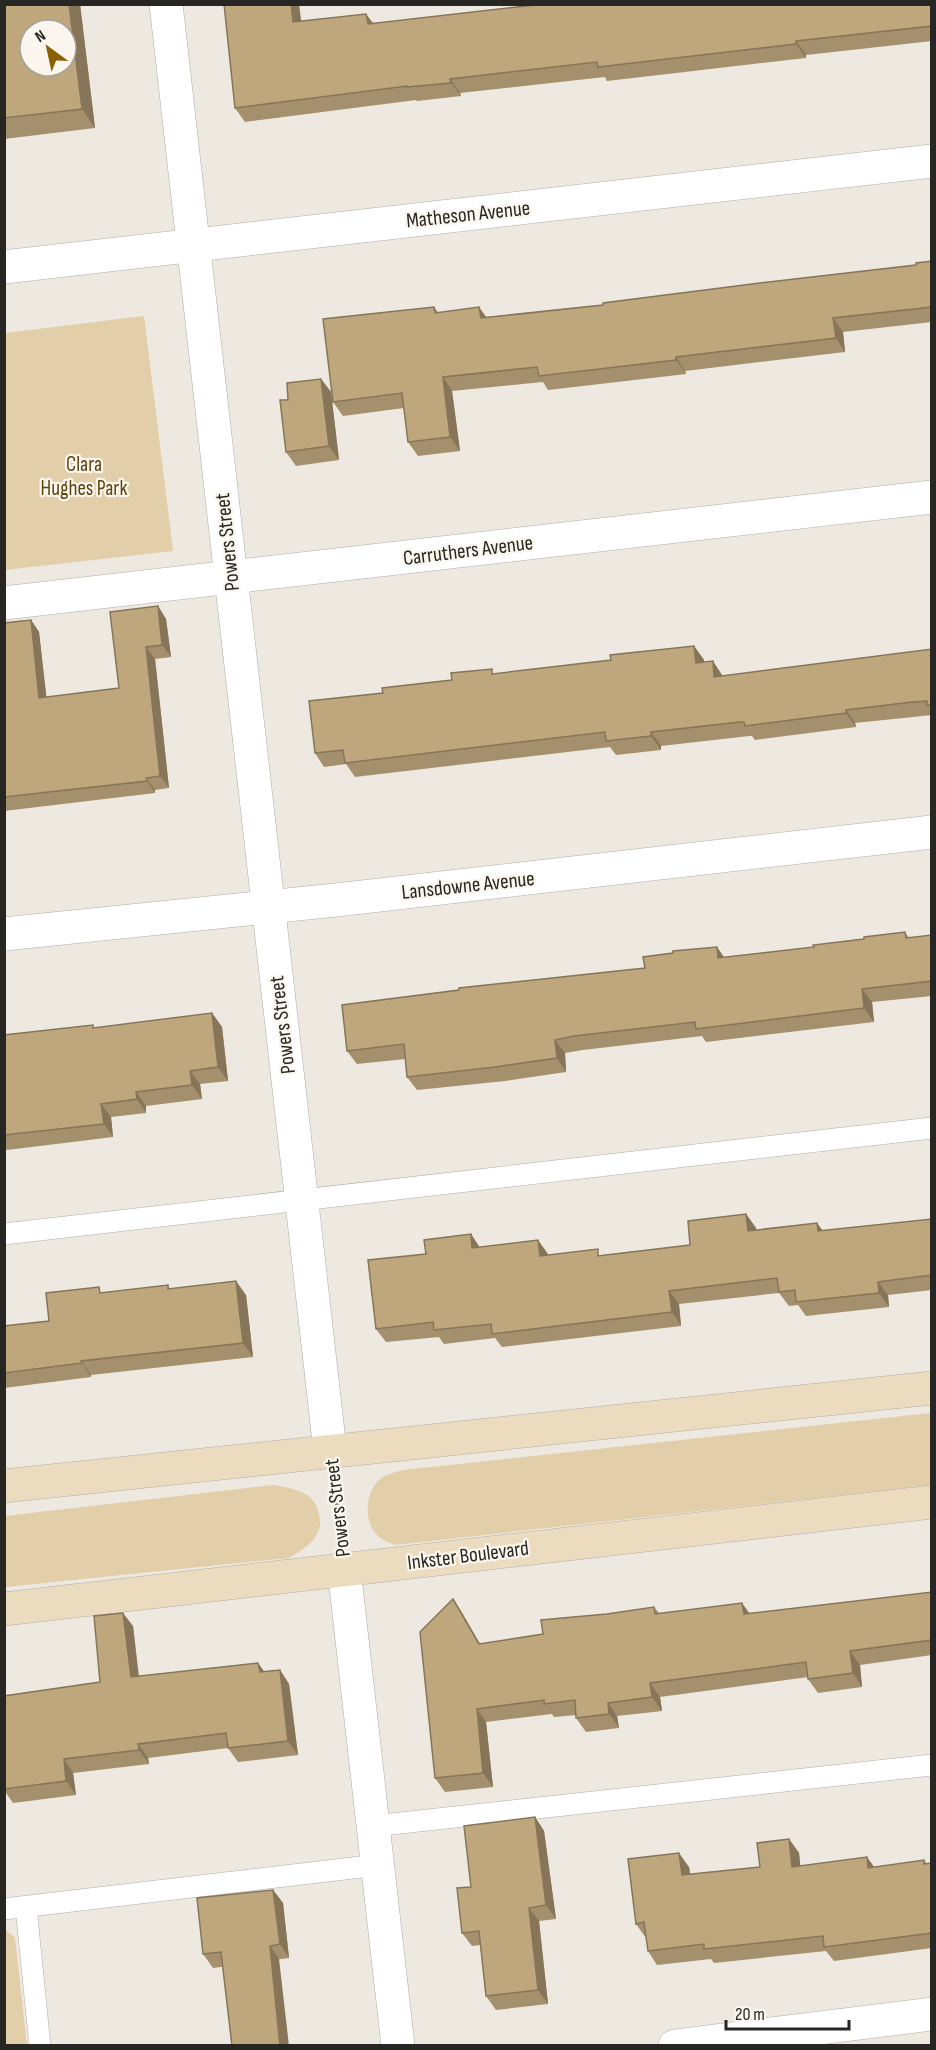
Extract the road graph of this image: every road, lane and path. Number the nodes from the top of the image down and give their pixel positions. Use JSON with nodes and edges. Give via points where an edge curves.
{"nodes":[{"id":1,"x":166,"y":4,"type":"edge"},
{"id":2,"x":932,"y":161,"type":"edge"},
{"id":3,"x":193,"y":245,"type":"junction"},
{"id":4,"x":4,"y":267,"type":"edge"},
{"id":5,"x":932,"y":497,"type":"edge"},
{"id":6,"x":231,"y":578,"type":"junction"},
{"id":7,"x":4,"y":603,"type":"edge"},
{"id":8,"x":932,"y":832,"type":"edge"},
{"id":9,"x":268,"y":907,"type":"junction"},
{"id":10,"x":4,"y":934,"type":"edge"},
{"id":11,"x":932,"y":1128,"type":"edge"},
{"id":12,"x":302,"y":1200,"type":"junction"},
{"id":13,"x":4,"y":1234,"type":"edge"},
{"id":14,"x":932,"y":1388,"type":"edge"},
{"id":15,"x":330,"y":1450,"type":"junction"},
{"id":16,"x":4,"y":1486,"type":"edge"},
{"id":17,"x":932,"y":1502,"type":"edge"},
{"id":18,"x":344,"y":1569,"type":"junction"},
{"id":19,"x":4,"y":1609,"type":"edge"},
{"id":20,"x":932,"y":1765,"type":"edge"},
{"id":21,"x":373,"y":1826,"type":"junction"},
{"id":22,"x":378,"y":1865,"type":"junction"},
{"id":23,"x":26,"y":1907,"type":"junction"},
{"id":24,"x":4,"y":1909,"type":"edge"},
{"id":25,"x":932,"y":2014,"type":"edge"},
{"id":26,"x":40,"y":2046,"type":"edge"},
{"id":27,"x":399,"y":2046,"type":"edge"},
{"id":28,"x":675,"y":2046,"type":"edge"}],
"edges":[{"from":1,"to":3,"type":"street","name":"Powers Street"},
{"from":2,"to":3,"type":"street","name":"Matheson Avenue"},
{"from":3,"to":4,"type":"street","name":"Matheson Avenue"},
{"from":3,"to":6,"type":"street","name":"Powers Street"},
{"from":5,"to":6,"type":"street","name":"Carruthers Avenue"},
{"from":6,"to":7,"type":"street","name":"Carruthers Avenue"},
{"from":6,"to":9,"type":"street","name":"Powers Street"},
{"from":8,"to":9,"type":"street","name":"Lansdowne Avenue"},
{"from":9,"to":10,"type":"street","name":"Lansdowne Avenue"},
{"from":9,"to":12,"type":"street","name":"Powers Street"},
{"from":11,"to":12,"type":"lane"},
{"from":12,"to":13,"type":"lane"},
{"from":12,"to":15,"type":"street","name":"Powers Street"},
{"from":14,"to":15,"type":"main road"},
{"from":15,"to":16,"type":"main road"},
{"from":15,"to":18,"type":"path","name":"Powers Street"},
{"from":17,"to":18,"type":"main road","name":"Inkster Boulevard"},
{"from":18,"to":19,"type":"main road","name":"Inkster Boulevard"},
{"from":18,"to":21,"type":"street","name":"Powers Street"},
{"from":20,"to":21,"type":"lane"},
{"from":21,"to":22,"type":"street","name":"Powers Street"},
{"from":22,"to":23,"type":"lane"},
{"from":22,"to":27,"type":"street","name":"Powers Street"},
{"from":23,"to":24,"type":"lane"},
{"from":23,"to":26,"type":"lane"},
{"from":25,"to":28,"type":"street"}]}
